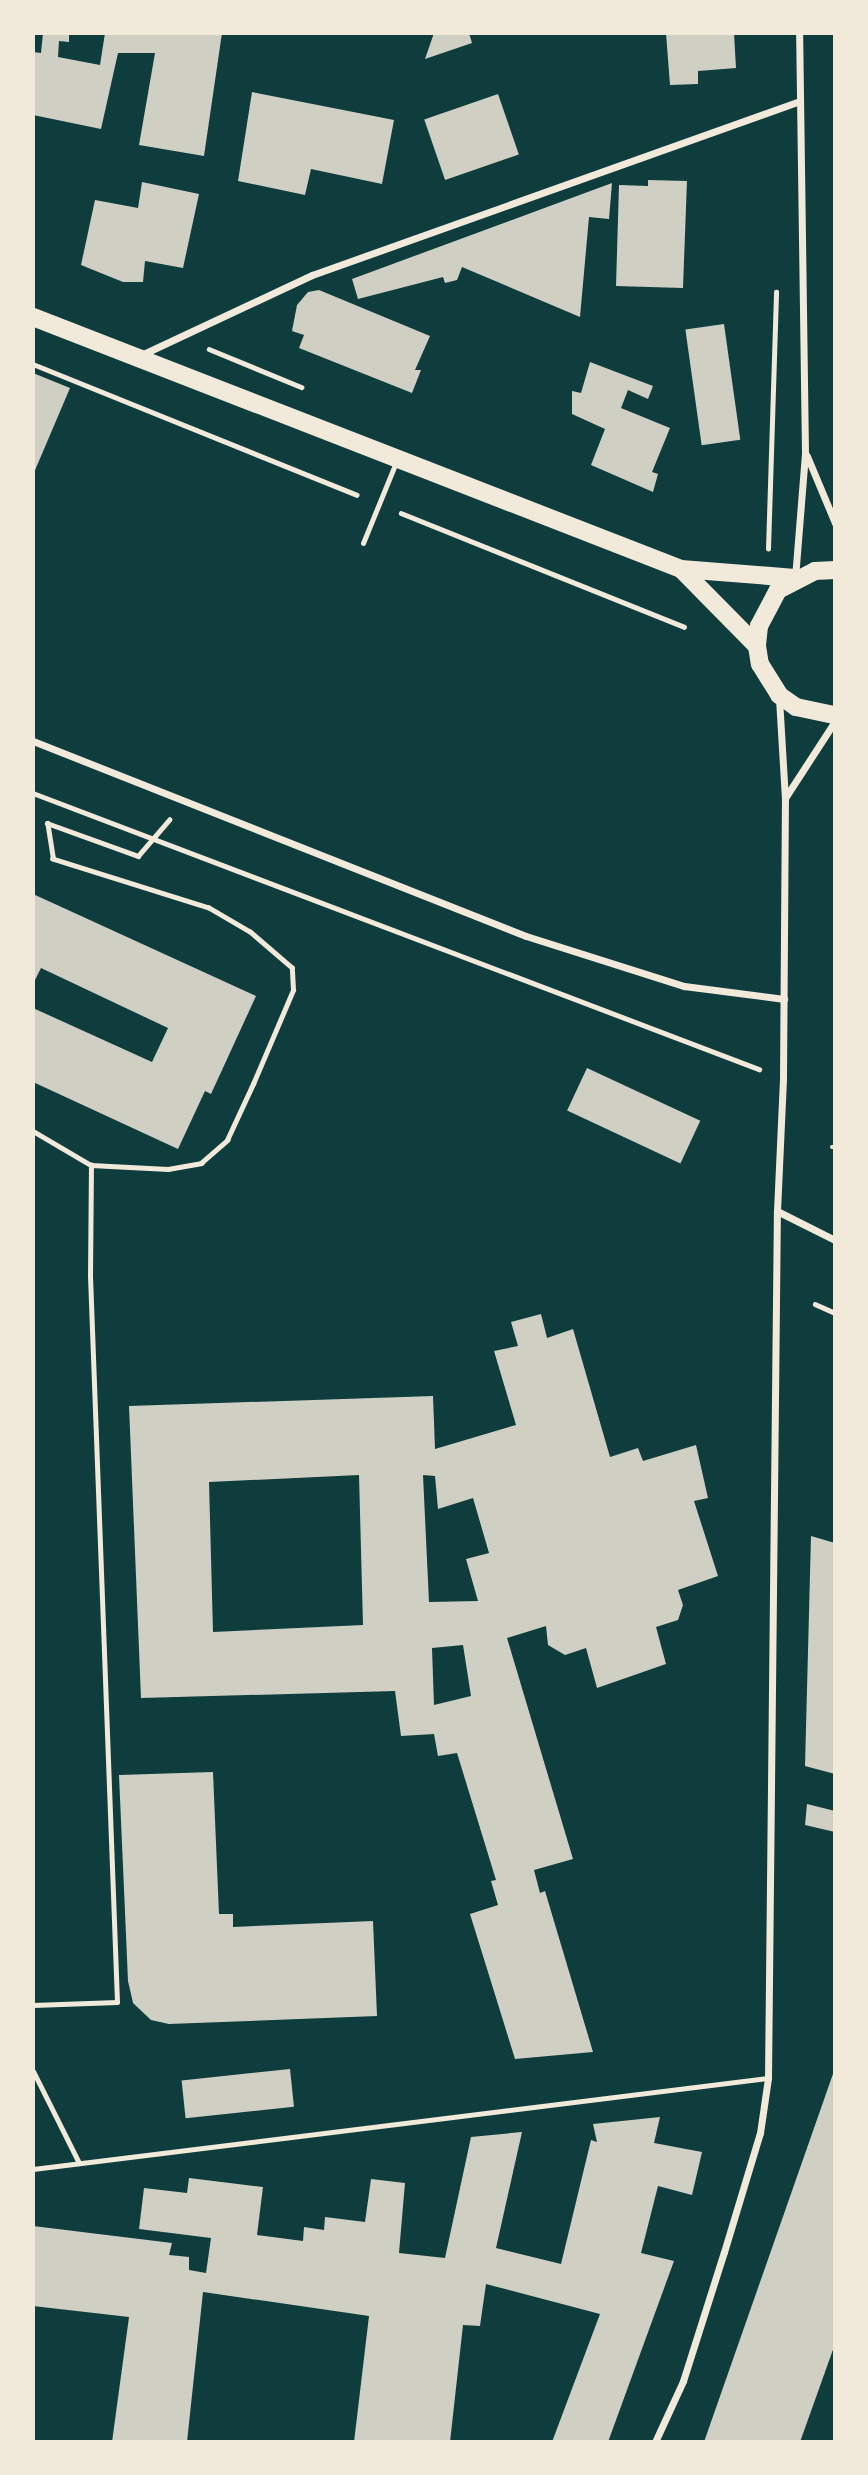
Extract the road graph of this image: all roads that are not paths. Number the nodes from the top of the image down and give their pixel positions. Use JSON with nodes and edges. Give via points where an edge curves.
{"nodes":[{"id":1,"x":799,"y":33,"type":"edge"},
{"id":2,"x":800,"y":100,"type":"junction"},
{"id":3,"x":33,"y":317,"type":"edge"},
{"id":4,"x":137,"y":357,"type":"junction"},
{"id":5,"x":805,"y":453,"type":"junction"},
{"id":6,"x":398,"y":459,"type":"junction"},
{"id":7,"x":835,"y":522,"type":"edge"},
{"id":8,"x":363,"y":543,"type":"dead end"},
{"id":9,"x":681,"y":569,"type":"junction"},
{"id":10,"x":835,"y":570,"type":"edge"},
{"id":11,"x":795,"y":578,"type":"junction"},
{"id":12,"x":757,"y":646,"type":"junction"},
{"id":13,"x":779,"y":695,"type":"junction"},
{"id":14,"x":835,"y":715,"type":"edge"},
{"id":15,"x":835,"y":721,"type":"edge"},
{"id":16,"x":33,"y":741,"type":"edge"},
{"id":17,"x":785,"y":799,"type":"junction"},
{"id":18,"x":784,"y":999,"type":"junction"},
{"id":19,"x":777,"y":1211,"type":"junction"},
{"id":20,"x":835,"y":1240,"type":"edge"},
{"id":21,"x":33,"y":2071,"type":"edge"},
{"id":22,"x":768,"y":2078,"type":"junction"},
{"id":23,"x":79,"y":2163,"type":"junction"},
{"id":24,"x":33,"y":2169,"type":"edge"},
{"id":25,"x":655,"y":2442,"type":"edge"}],
"edges":[{"from":1,"to":2,"type":"street"},
{"from":2,"to":4,"type":"street","via":[[312,275]]},
{"from":2,"to":5,"type":"street"},
{"from":3,"to":4,"type":"main road"},
{"from":4,"to":6,"type":"main road"},
{"from":5,"to":7,"type":"street"},
{"from":5,"to":11,"type":"street"},
{"from":6,"to":8,"type":"lane"},
{"from":6,"to":9,"type":"main road"},
{"from":9,"to":11,"type":"main road"},
{"from":9,"to":12,"type":"main road"},
{"from":10,"to":11,"type":"main road"},
{"from":11,"to":12,"type":"main road","via":[[766,606]]},
{"from":12,"to":13,"type":"main road","via":[[760,664]]},
{"from":13,"to":14,"type":"main road","via":[[796,707]]},
{"from":13,"to":17,"type":"street"},
{"from":15,"to":17,"type":"street"},
{"from":16,"to":18,"type":"street","via":[[526,936],[684,986]]},
{"from":17,"to":18,"type":"street"},
{"from":18,"to":19,"type":"street"},
{"from":19,"to":20,"type":"street"},
{"from":19,"to":22,"type":"street"},
{"from":21,"to":23,"type":"lane"},
{"from":22,"to":23,"type":"lane"},
{"from":22,"to":25,"type":"street","via":[[761,2133],[683,2381]]},
{"from":23,"to":24,"type":"lane"}]}
